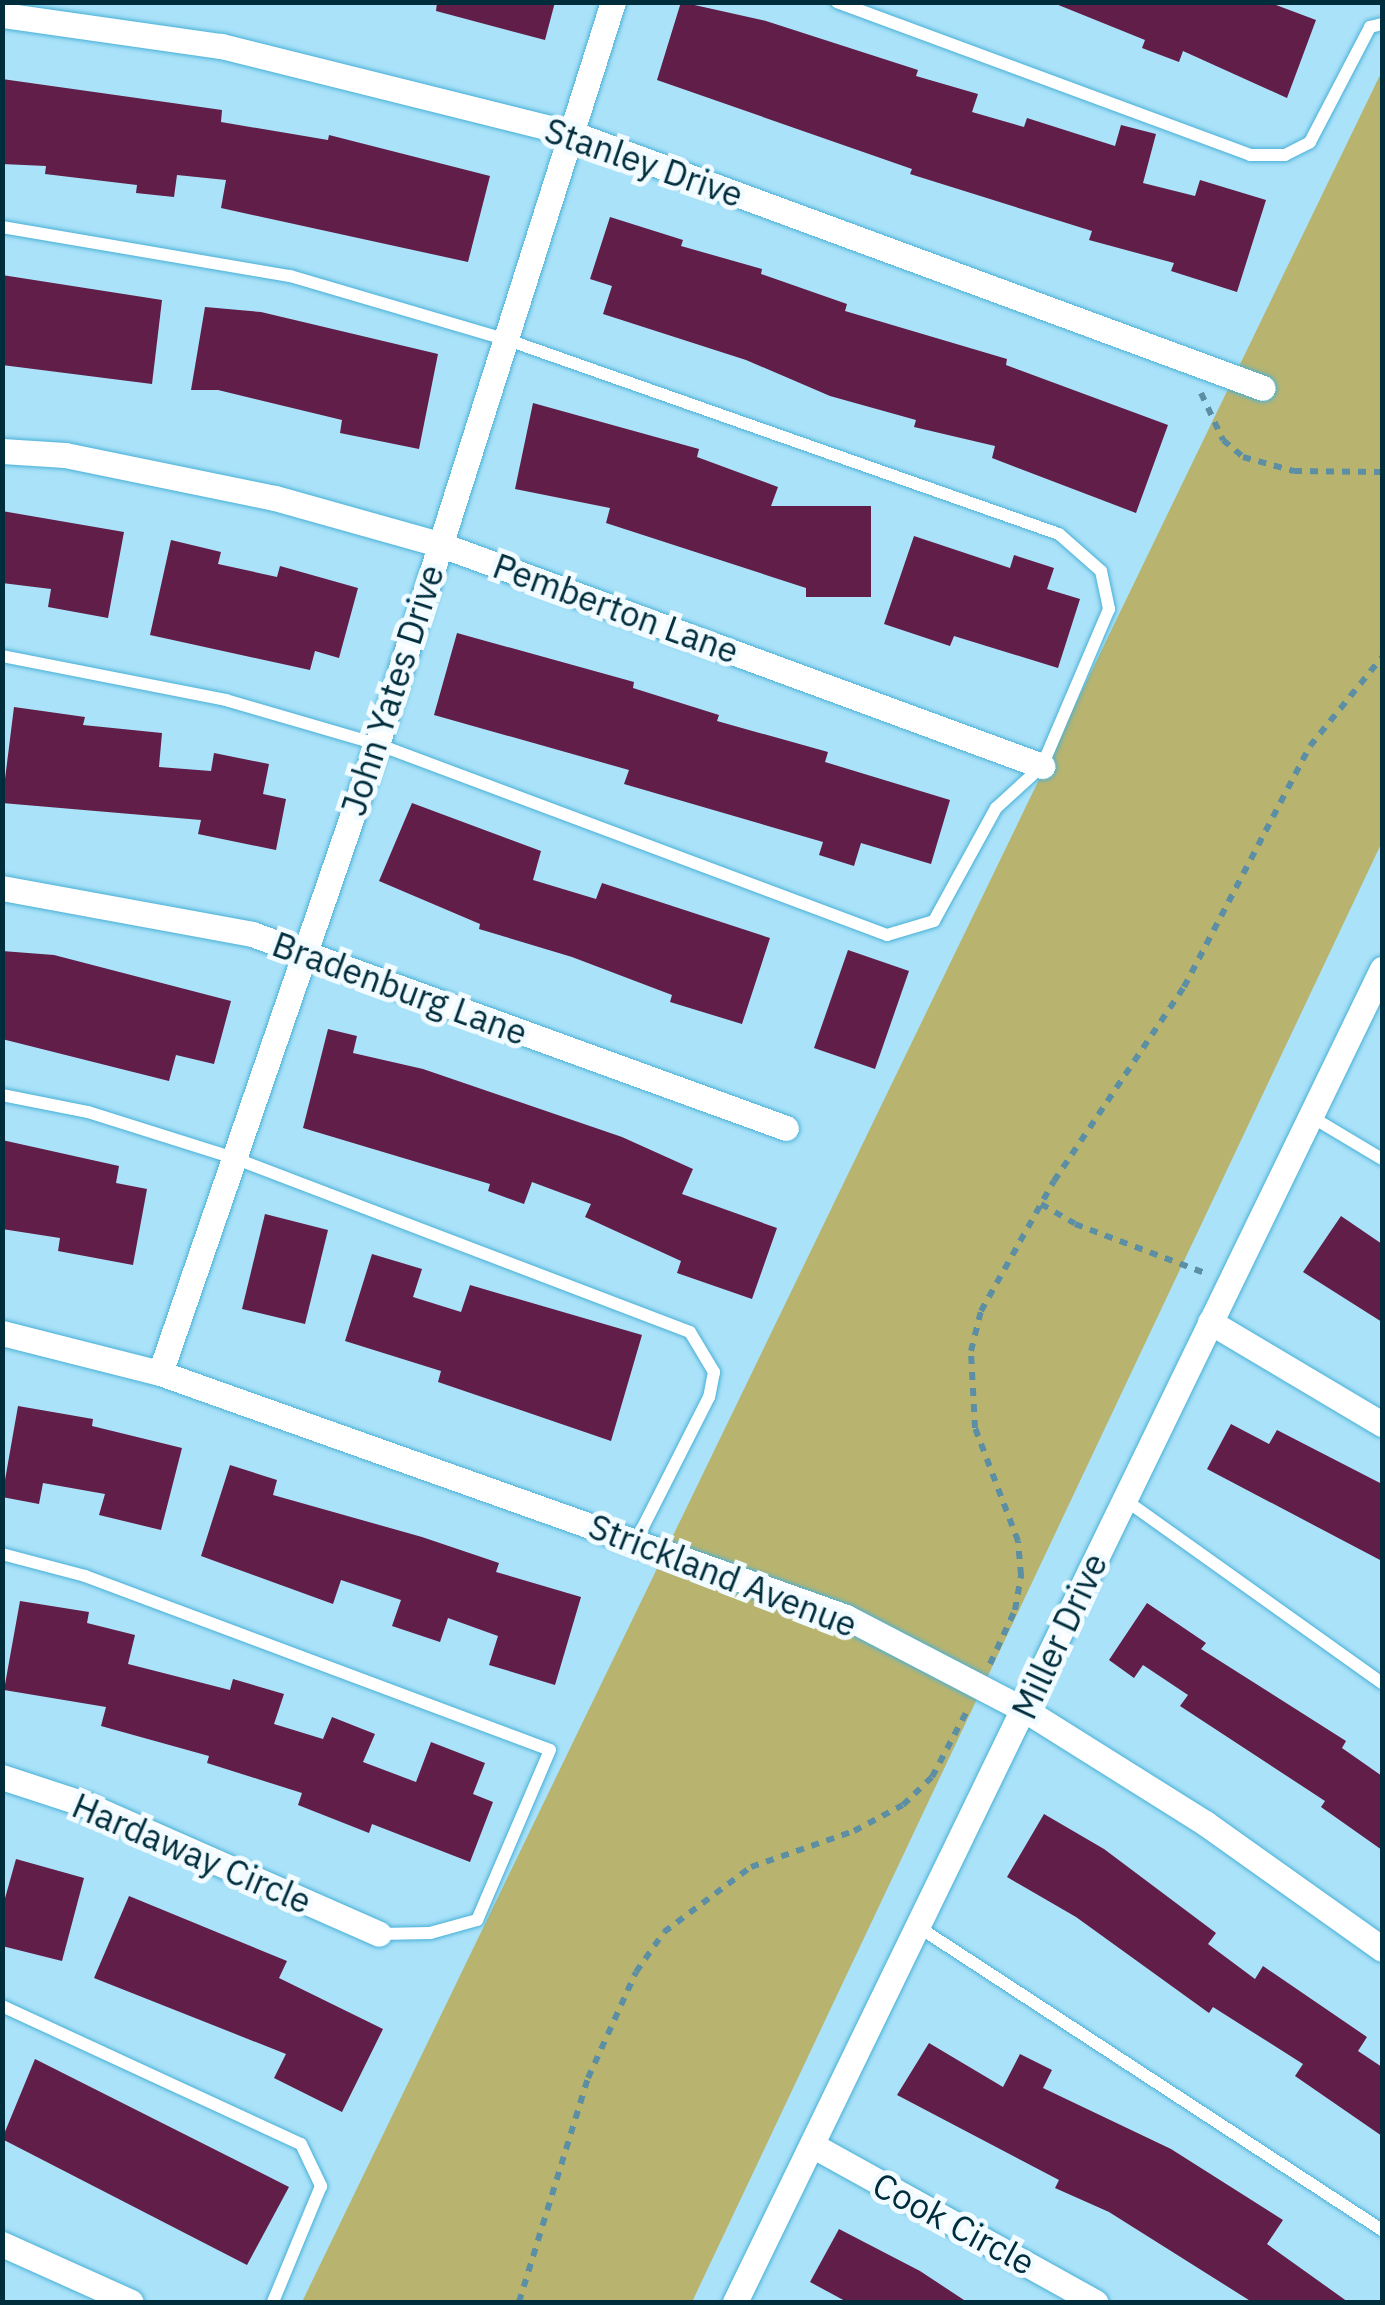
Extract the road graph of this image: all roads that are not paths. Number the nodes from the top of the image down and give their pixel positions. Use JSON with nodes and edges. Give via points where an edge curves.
{"nodes":[{"id":1,"x":613,"y":2,"type":"edge"},
{"id":2,"x":837,"y":2,"type":"edge"},
{"id":3,"x":2,"y":15,"type":"edge"},
{"id":4,"x":1382,"y":24,"type":"edge"},
{"id":5,"x":571,"y":133,"type":"junction"},
{"id":6,"x":2,"y":227,"type":"edge"},
{"id":7,"x":508,"y":340,"type":"junction"},
{"id":8,"x":1263,"y":388,"type":"dead end"},
{"id":9,"x":2,"y":451,"type":"edge"},
{"id":10,"x":440,"y":544,"type":"junction"},
{"id":11,"x":2,"y":656,"type":"edge"},
{"id":12,"x":377,"y":744,"type":"junction"},
{"id":13,"x":1042,"y":766,"type":"junction"},
{"id":14,"x":2,"y":888,"type":"edge"},
{"id":15,"x":304,"y":954,"type":"junction"},
{"id":16,"x":1382,"y":969,"type":"edge"},
{"id":17,"x":2,"y":1095,"type":"edge"},
{"id":18,"x":1310,"y":1116,"type":"junction"},
{"id":19,"x":786,"y":1128,"type":"dead end"},
{"id":20,"x":234,"y":1158,"type":"junction"},
{"id":21,"x":1382,"y":1159,"type":"edge"},
{"id":22,"x":1210,"y":1322,"type":"junction"},
{"id":23,"x":2,"y":1333,"type":"edge"},
{"id":24,"x":160,"y":1373,"type":"junction"},
{"id":25,"x":1382,"y":1424,"type":"edge"},
{"id":26,"x":1124,"y":1498,"type":"junction"},
{"id":27,"x":636,"y":1540,"type":"junction"},
{"id":28,"x":2,"y":1554,"type":"edge"},
{"id":29,"x":1382,"y":1683,"type":"edge"},
{"id":30,"x":1024,"y":1710,"type":"junction"},
{"id":31,"x":2,"y":1777,"type":"edge"},
{"id":32,"x":917,"y":1926,"type":"junction"},
{"id":33,"x":380,"y":1934,"type":"joint"},
{"id":34,"x":1382,"y":1949,"type":"edge"},
{"id":35,"x":2,"y":2006,"type":"edge"},
{"id":36,"x":812,"y":2145,"type":"junction"},
{"id":37,"x":1382,"y":2230,"type":"edge"},
{"id":38,"x":2,"y":2244,"type":"edge"},
{"id":39,"x":131,"y":2302,"type":"edge"},
{"id":40,"x":273,"y":2302,"type":"edge"},
{"id":41,"x":735,"y":2302,"type":"edge"},
{"id":42,"x":1095,"y":2302,"type":"edge"}],
"edges":[{"from":1,"to":5,"type":"street","name":"John Yates Drive"},
{"from":2,"to":4,"type":"lane","via":[[1250,155],[1285,155],[1310,142],[1370,26]]},
{"from":3,"to":5,"type":"street","name":"Stanley Drive","via":[[221,46]]},
{"from":5,"to":7,"type":"street","name":"John Yates Drive"},
{"from":5,"to":8,"type":"street","name":"Stanley Drive"},
{"from":6,"to":7,"type":"lane","via":[[290,276]]},
{"from":7,"to":10,"type":"street","name":"John Yates Drive"},
{"from":7,"to":13,"type":"lane","via":[[1076,544],[1102,571],[1108,610]]},
{"from":9,"to":10,"type":"street","name":"Pemberton Lane","via":[[64,456],[275,498]]},
{"from":10,"to":12,"type":"street","name":"John Yates Drive"},
{"from":10,"to":13,"type":"street","name":"Pemberton Lane"},
{"from":11,"to":12,"type":"lane","via":[[226,700]]},
{"from":12,"to":13,"type":"lane","via":[[887,935],[934,921],[996,808]]},
{"from":12,"to":15,"type":"street","name":"John Yates Drive"},
{"from":14,"to":15,"type":"street","name":"Bradenburg Lane","via":[[252,934]]},
{"from":15,"to":19,"type":"street","name":"Bradenburg Lane"},
{"from":15,"to":20,"type":"street","name":"John Yates Drive"},
{"from":16,"to":18,"type":"street","name":"Miller Drive"},
{"from":17,"to":20,"type":"lane","via":[[88,1112]]},
{"from":18,"to":21,"type":"lane"},
{"from":18,"to":22,"type":"street","name":"Miller Drive"},
{"from":20,"to":24,"type":"street","name":"John Yates Drive"},
{"from":20,"to":27,"type":"lane","via":[[690,1332],[714,1372],[709,1396]]},
{"from":22,"to":25,"type":"street"},
{"from":22,"to":26,"type":"street","name":"Miller Drive"},
{"from":23,"to":24,"type":"street","name":"Strickland Avenue"},
{"from":24,"to":27,"type":"street","name":"Strickland Avenue"},
{"from":26,"to":29,"type":"lane"},
{"from":26,"to":30,"type":"street","name":"Miller Drive"},
{"from":27,"to":30,"type":"street","name":"Strickland Avenue","via":[[846,1617]]},
{"from":28,"to":33,"type":"lane","via":[[85,1576],[550,1750],[478,1920],[430,1933]]},
{"from":30,"to":32,"type":"street","name":"Miller Drive"},
{"from":30,"to":34,"type":"street","name":"Strickland Avenue","via":[[1205,1823]]},
{"from":31,"to":33,"type":"street","name":"Hardaway Circle","via":[[87,1805]]},
{"from":32,"to":36,"type":"street","name":"Miller Drive"},
{"from":32,"to":37,"type":"lane"},
{"from":35,"to":40,"type":"lane","via":[[301,2144],[321,2186]]},
{"from":36,"to":41,"type":"street","name":"Miller Drive"},
{"from":36,"to":42,"type":"street","name":"Cook Circle"},
{"from":38,"to":39,"type":"street"}]}
